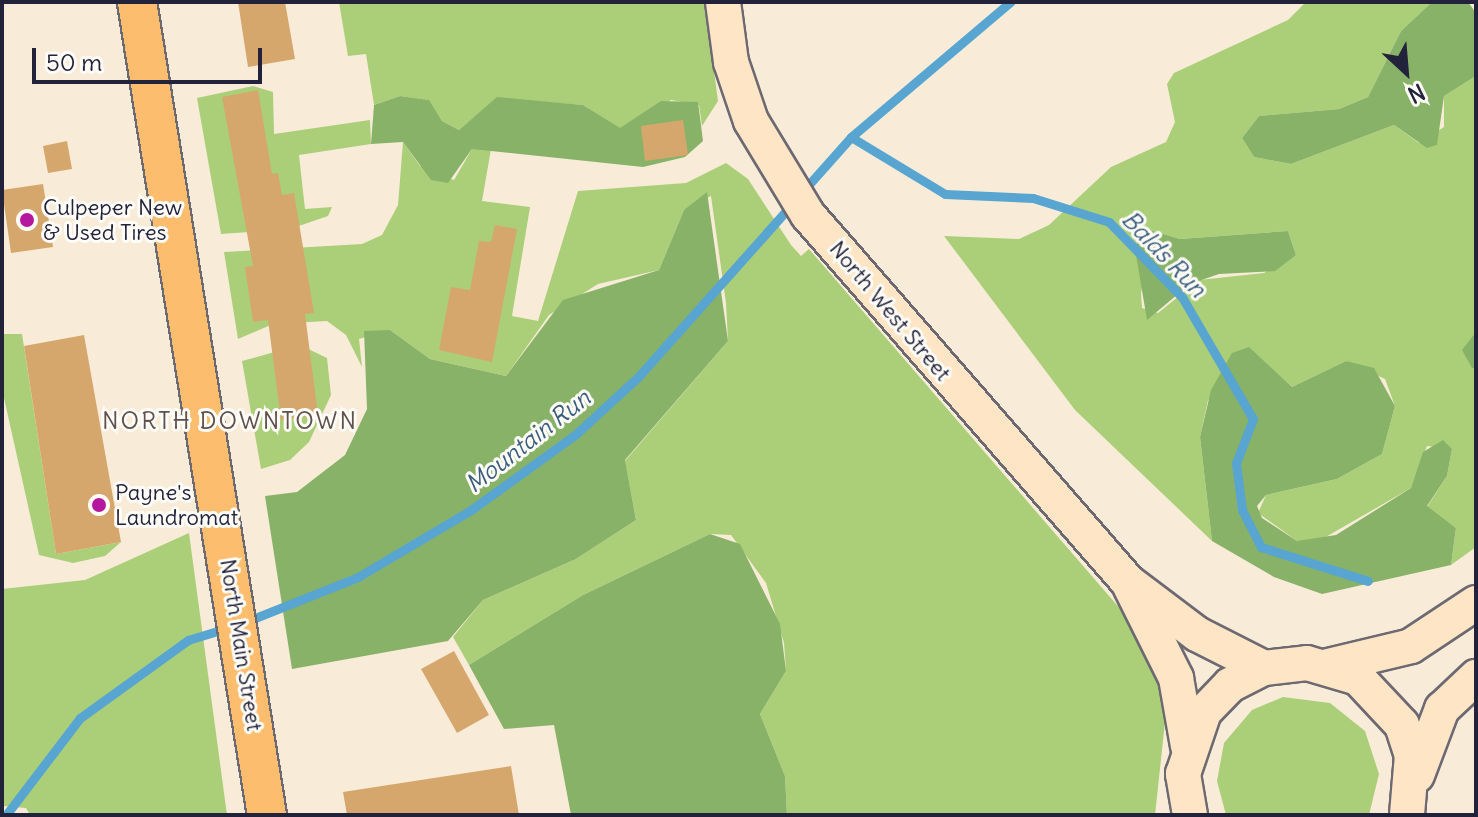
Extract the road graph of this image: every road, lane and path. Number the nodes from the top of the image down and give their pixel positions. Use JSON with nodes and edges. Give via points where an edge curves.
{"nodes":[{"id":1,"x":137,"y":2,"type":"edge"},
{"id":2,"x":723,"y":2,"type":"edge"},
{"id":3,"x":1127,"y":581,"type":"junction"},
{"id":4,"x":1476,"y":603,"type":"edge"},
{"id":5,"x":1328,"y":666,"type":"junction"},
{"id":6,"x":1264,"y":668,"type":"junction"},
{"id":7,"x":1476,"y":677,"type":"edge"},
{"id":8,"x":1186,"y":760,"type":"junction"},
{"id":9,"x":1413,"y":804,"type":"edge"},
{"id":10,"x":264,"y":807,"type":"edge"},
{"id":11,"x":1174,"y":815,"type":"edge"},
{"id":12,"x":1190,"y":815,"type":"edge"}],
"edges":[{"from":1,"to":10,"type":"main road","name":"North Main Street"},
{"from":2,"to":3,"type":"street","name":"North West Street","via":[[742,97],[777,170],[826,235]]},
{"from":3,"to":6,"type":"street","name":"North West Street","via":[[1197,634]]},
{"from":3,"to":8,"type":"street","name":"North West Street","via":[[1176,678]]},
{"from":4,"to":5,"type":"street","via":[[1411,646]]},
{"from":5,"to":6,"type":"street"},
{"from":5,"to":9,"type":"street","via":[[1383,698],[1405,735]]},
{"from":6,"to":8,"type":"street","via":[[1221,694]]},
{"from":7,"to":9,"type":"street","via":[[1442,709]]},
{"from":8,"to":11,"type":"street"},
{"from":8,"to":12,"type":"street","name":"North West Street"}]}
